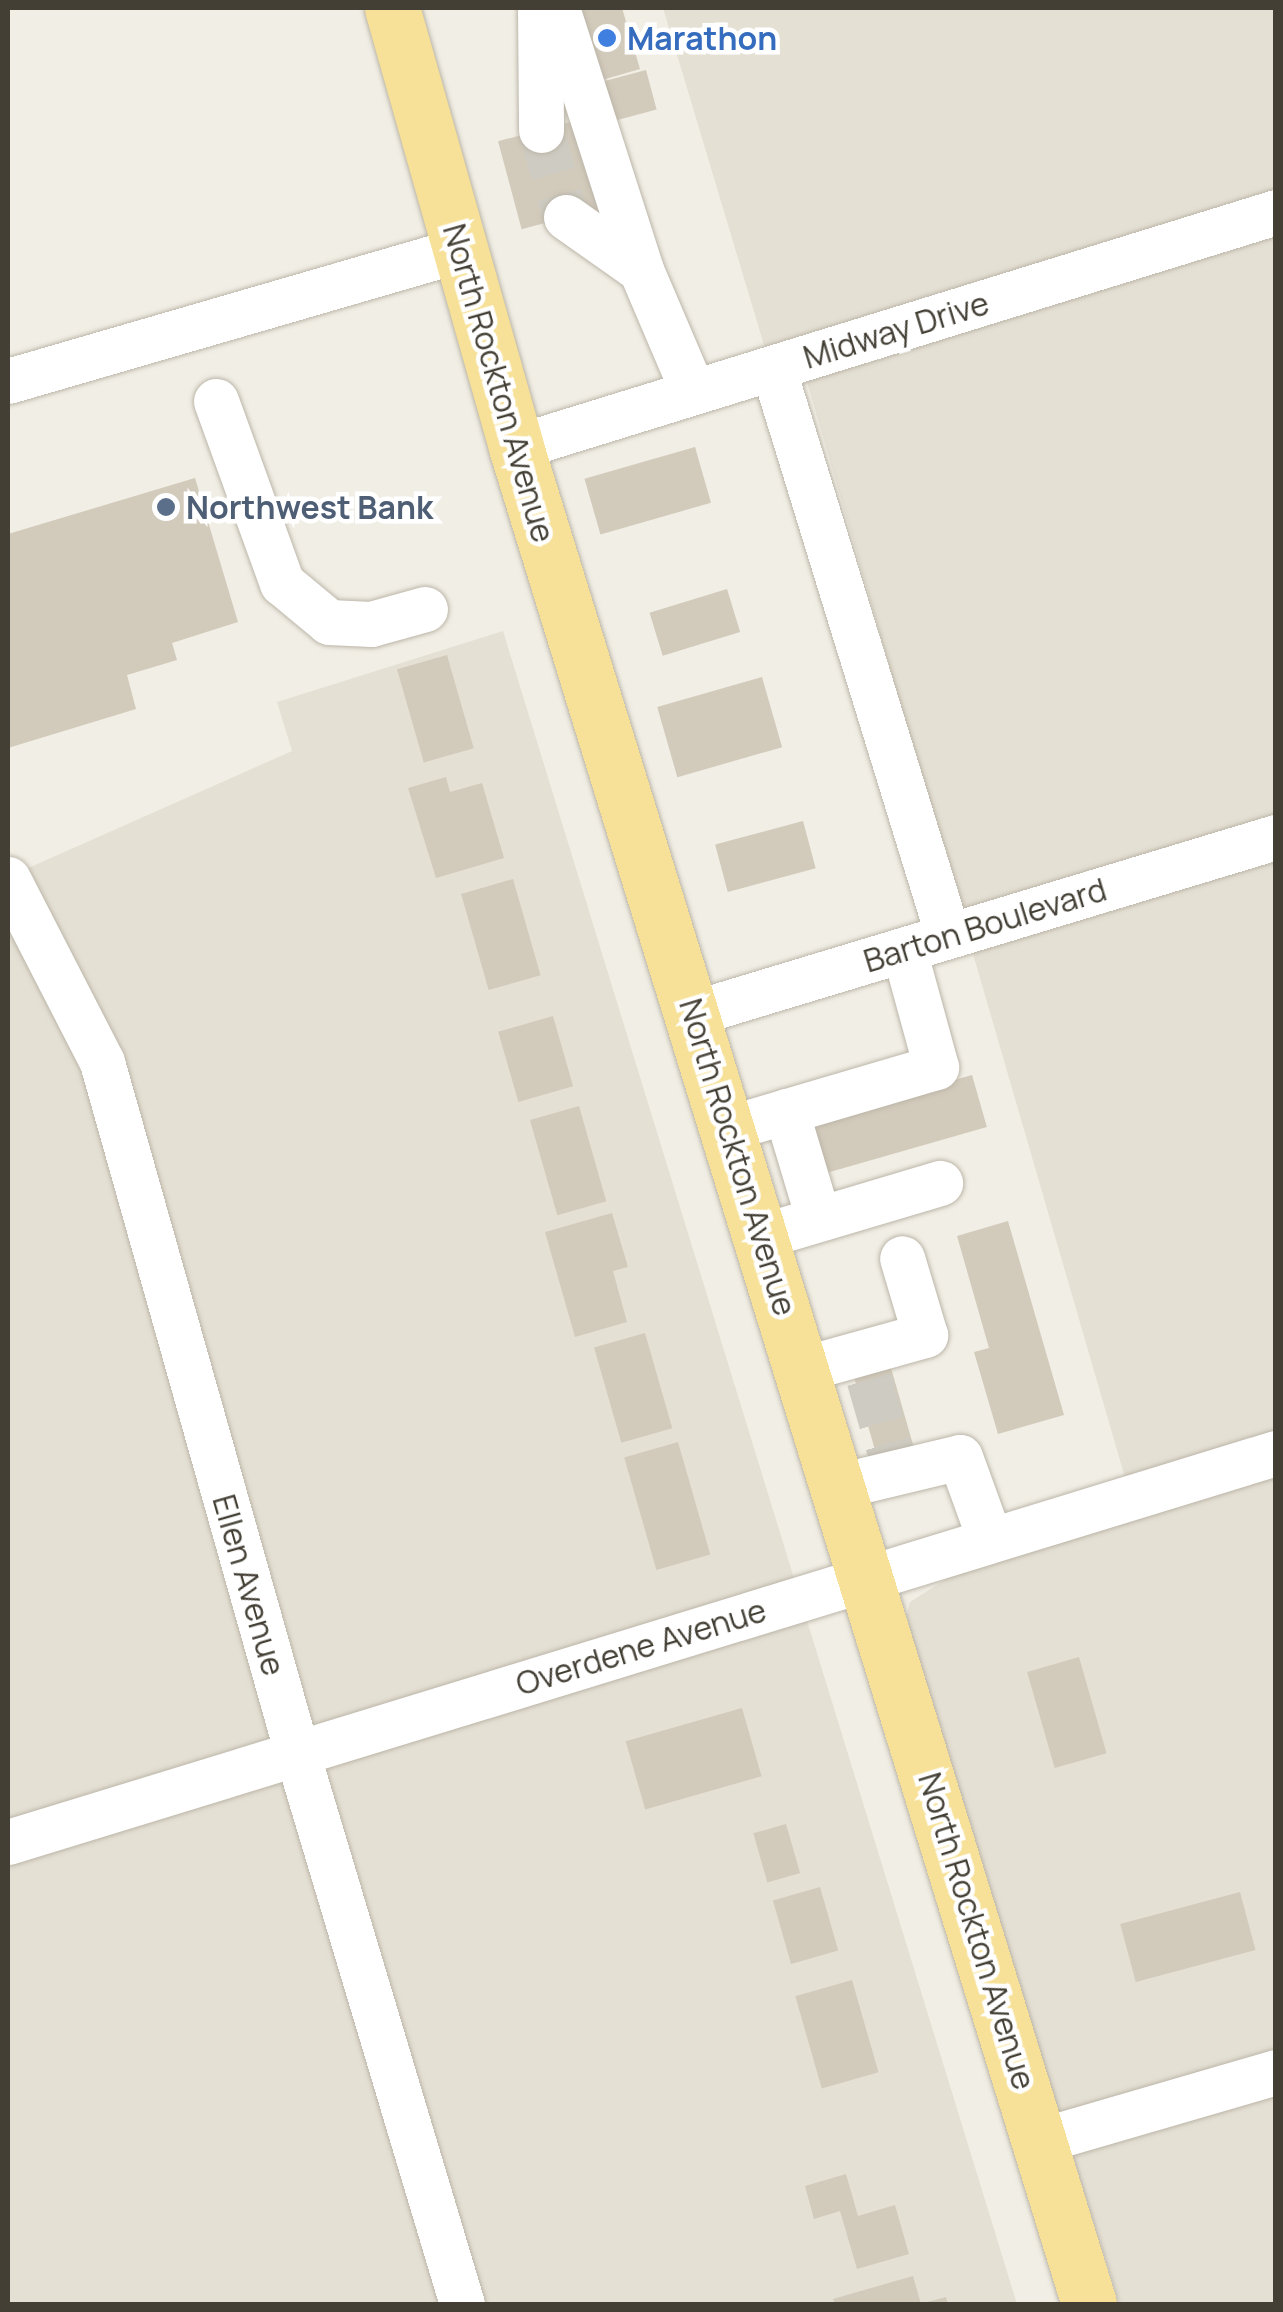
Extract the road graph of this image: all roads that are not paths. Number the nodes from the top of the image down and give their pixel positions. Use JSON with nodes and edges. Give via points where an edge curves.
{"nodes":[{"id":1,"x":392,"y":8,"type":"edge"},
{"id":2,"x":540,"y":8,"type":"edge"},
{"id":3,"x":557,"y":8,"type":"edge"},
{"id":4,"x":541,"y":130,"type":"tunnel mouth"},
{"id":5,"x":1276,"y":212,"type":"edge"},
{"id":6,"x":566,"y":218,"type":"tunnel mouth"},
{"id":7,"x":460,"y":250,"type":"junction"},
{"id":8,"x":641,"y":270,"type":"junction"},
{"id":9,"x":773,"y":368,"type":"junction"},
{"id":10,"x":8,"y":381,"type":"edge"},
{"id":11,"x":693,"y":392,"type":"junction"},
{"id":12,"x":216,"y":401,"type":"dead end"},
{"id":13,"x":516,"y":447,"type":"junction"},
{"id":14,"x":425,"y":609,"type":"dead end"},
{"id":15,"x":1276,"y":837,"type":"edge"},
{"id":16,"x":8,"y":879,"type":"edge"},
{"id":17,"x":948,"y":936,"type":"junction"},
{"id":18,"x":904,"y":950,"type":"junction"},
{"id":19,"x":694,"y":1013,"type":"junction"},
{"id":20,"x":786,"y":1111,"type":"junction"},
{"id":21,"x":729,"y":1128,"type":"junction"},
{"id":22,"x":940,"y":1183,"type":"dead end"},
{"id":23,"x":818,"y":1218,"type":"junction"},
{"id":24,"x":762,"y":1236,"type":"junction"},
{"id":25,"x":902,"y":1258,"type":"dead end"},
{"id":26,"x":803,"y":1369,"type":"junction"},
{"id":27,"x":1276,"y":1453,"type":"edge"},
{"id":28,"x":839,"y":1486,"type":"junction"},
{"id":29,"x":990,"y":1540,"type":"junction"},
{"id":30,"x":867,"y":1578,"type":"junction"},
{"id":31,"x":296,"y":1753,"type":"junction"},
{"id":32,"x":8,"y":1842,"type":"edge"},
{"id":33,"x":1276,"y":2072,"type":"edge"},
{"id":34,"x":1042,"y":2140,"type":"junction"},
{"id":35,"x":462,"y":2304,"type":"edge"},
{"id":36,"x":1089,"y":2304,"type":"edge"}],
"edges":[{"from":1,"to":7,"type":"main road","name":"North Rockton Avenue"},
{"from":2,"to":4,"type":"street"},
{"from":3,"to":8,"type":"street"},
{"from":5,"to":9,"type":"street","name":"Midway Drive"},
{"from":6,"to":8,"type":"street"},
{"from":7,"to":10,"type":"street"},
{"from":7,"to":13,"type":"main road","name":"North Rockton Avenue"},
{"from":8,"to":11,"type":"street"},
{"from":9,"to":11,"type":"street","name":"Midway Drive"},
{"from":9,"to":17,"type":"street"},
{"from":11,"to":13,"type":"street","name":"Midway Drive"},
{"from":12,"to":14,"type":"street","via":[[282,582],[292,592],[329,622],[370,624]]},
{"from":13,"to":19,"type":"main road","name":"North Rockton Avenue"},
{"from":15,"to":17,"type":"street","name":"Barton Boulevard"},
{"from":16,"to":31,"type":"street","name":"Ellen Avenue","via":[[102,1062]]},
{"from":17,"to":18,"type":"street","name":"Barton Boulevard"},
{"from":18,"to":19,"type":"street","name":"Barton Boulevard"},
{"from":18,"to":20,"type":"street","via":[[936,1067]]},
{"from":19,"to":21,"type":"main road","name":"North Rockton Avenue"},
{"from":20,"to":21,"type":"street"},
{"from":20,"to":23,"type":"street"},
{"from":21,"to":24,"type":"main road","name":"North Rockton Avenue"},
{"from":22,"to":23,"type":"street"},
{"from":23,"to":24,"type":"street"},
{"from":24,"to":26,"type":"main road","name":"North Rockton Avenue"},
{"from":25,"to":26,"type":"street","via":[[925,1335],[879,1367]]},
{"from":26,"to":28,"type":"main road","name":"North Rockton Avenue"},
{"from":27,"to":29,"type":"street","name":"Overdene Avenue"},
{"from":28,"to":29,"type":"street","via":[[907,1462],[960,1458]]},
{"from":28,"to":30,"type":"main road","name":"North Rockton Avenue"},
{"from":29,"to":30,"type":"street","name":"Overdene Avenue"},
{"from":30,"to":31,"type":"street","name":"Overdene Avenue"},
{"from":30,"to":34,"type":"main road","name":"North Rockton Avenue"},
{"from":31,"to":32,"type":"street","name":"Overdene Avenue"},
{"from":31,"to":35,"type":"street","name":"Ellen Avenue"},
{"from":33,"to":34,"type":"street"},
{"from":34,"to":36,"type":"main road","name":"North Rockton Avenue"}]}
